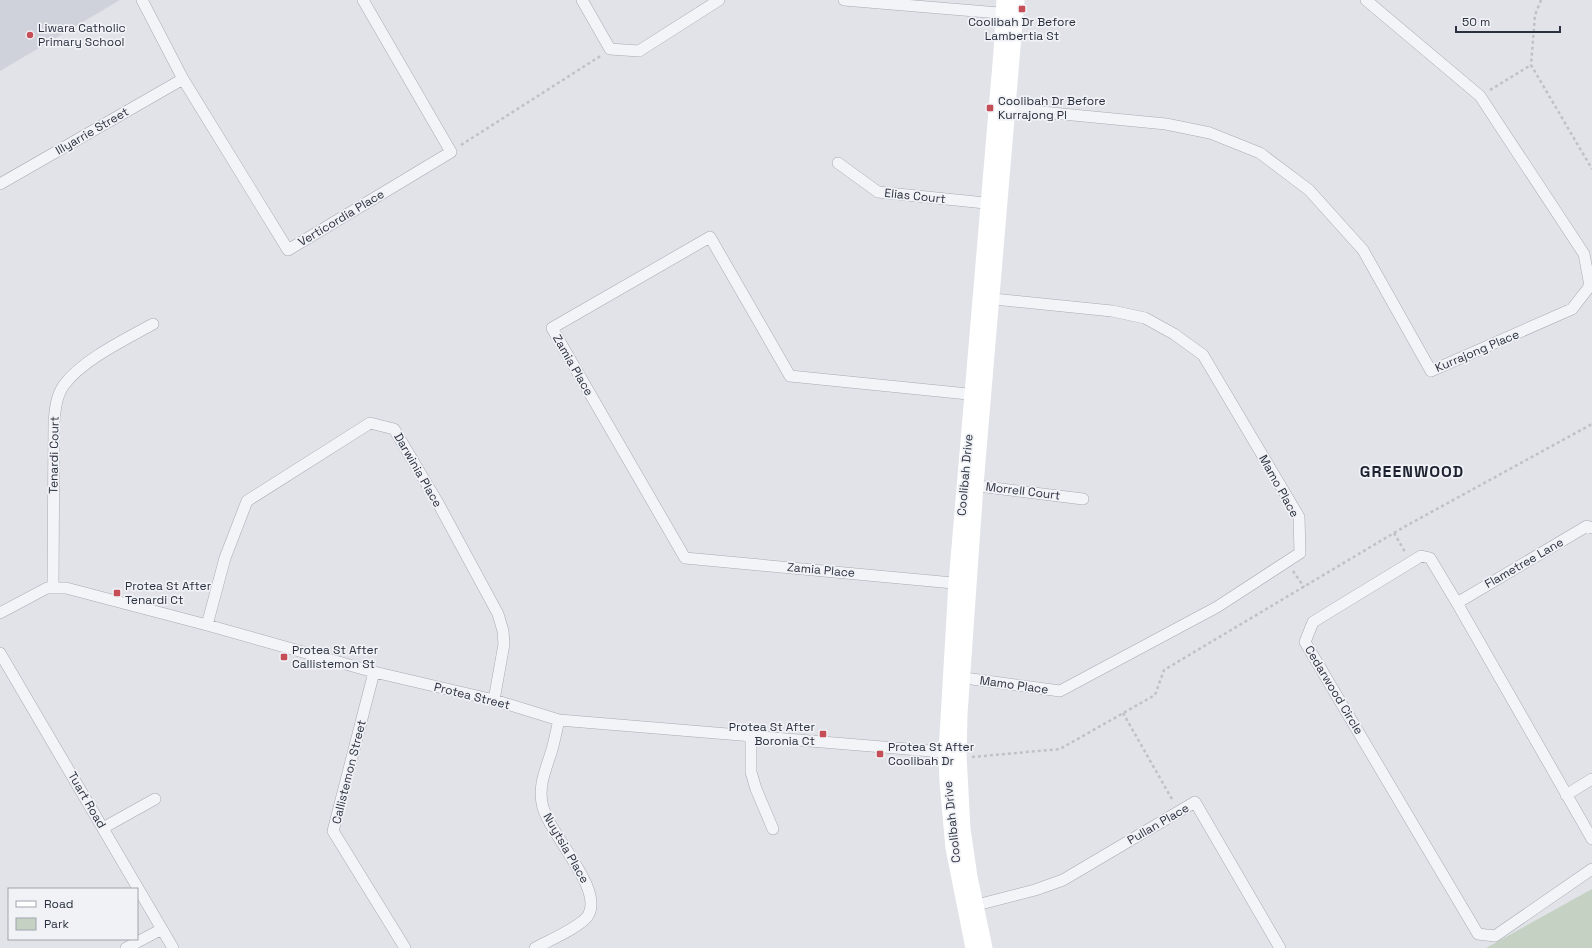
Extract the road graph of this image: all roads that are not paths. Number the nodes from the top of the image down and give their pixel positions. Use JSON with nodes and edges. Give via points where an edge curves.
{"nodes":[{"id":1,"x":142,"y":0,"type":"edge"},
{"id":2,"x":363,"y":0,"type":"edge"},
{"id":3,"x":582,"y":0,"type":"edge"},
{"id":4,"x":719,"y":0,"type":"edge"},
{"id":5,"x":844,"y":0,"type":"edge"},
{"id":6,"x":1366,"y":0,"type":"edge"},
{"id":7,"x":1010,"y":7,"type":"edge"},
{"id":8,"x":183,"y":79,"type":"junction"},
{"id":9,"x":1002,"y":108,"type":"junction"},
{"id":10,"x":838,"y":163,"type":"dead end"},
{"id":11,"x":0,"y":184,"type":"edge"},
{"id":12,"x":994,"y":204,"type":"junction"},
{"id":13,"x":986,"y":298,"type":"junction"},
{"id":14,"x":153,"y":324,"type":"dead end"},
{"id":15,"x":978,"y":395,"type":"junction"},
{"id":16,"x":970,"y":485,"type":"junction"},
{"id":17,"x":1083,"y":499,"type":"dead end"},
{"id":18,"x":1592,"y":528,"type":"edge"},
{"id":19,"x":962,"y":584,"type":"junction"},
{"id":20,"x":52,"y":587,"type":"junction"},
{"id":21,"x":1457,"y":603,"type":"junction"},
{"id":22,"x":0,"y":613,"type":"edge"},
{"id":23,"x":207,"y":625,"type":"junction"},
{"id":24,"x":0,"y":653,"type":"edge"},
{"id":25,"x":374,"y":672,"type":"junction"},
{"id":26,"x":956,"y":677,"type":"junction"},
{"id":27,"x":494,"y":700,"type":"junction"},
{"id":28,"x":559,"y":720,"type":"junction"},
{"id":29,"x":751,"y":736,"type":"junction"},
{"id":30,"x":953,"y":754,"type":"junction"},
{"id":31,"x":1592,"y":779,"type":"edge"},
{"id":32,"x":1566,"y":795,"type":"junction"},
{"id":33,"x":155,"y":799,"type":"dead end"},
{"id":34,"x":103,"y":828,"type":"junction"},
{"id":35,"x":774,"y":829,"type":"dead end"},
{"id":36,"x":1592,"y":839,"type":"edge"},
{"id":37,"x":1592,"y":869,"type":"edge"},
{"id":38,"x":970,"y":907,"type":"junction"},
{"id":39,"x":162,"y":929,"type":"junction"},
{"id":40,"x":126,"y":948,"type":"edge"},
{"id":41,"x":173,"y":948,"type":"edge"},
{"id":42,"x":405,"y":948,"type":"edge"},
{"id":43,"x":535,"y":948,"type":"edge"},
{"id":44,"x":973,"y":948,"type":"edge"},
{"id":45,"x":984,"y":948,"type":"edge"},
{"id":46,"x":1280,"y":948,"type":"edge"}],
"edges":[{"from":1,"to":8,"type":"street","name":"Verticordia Place"},
{"from":2,"to":8,"type":"street","name":"Verticordia Place","via":[[451,152],[288,250]]},
{"from":3,"to":4,"type":"street","via":[[610,50],[639,51]]},
{"from":5,"to":7,"type":"street"},
{"from":6,"to":9,"type":"street","name":"Kurrajong Place","via":[[1480,96],[1584,254],[1590,286],[1572,309],[1430,371],[1363,250],[1308,190],[1260,154],[1210,134],[1166,124]]},
{"from":7,"to":9,"type":"main road","name":"Coolibah Drive"},
{"from":8,"to":11,"type":"street","name":"Illyarrie Street"},
{"from":9,"to":12,"type":"main road","name":"Coolibah Drive"},
{"from":10,"to":12,"type":"street","name":"Elias Court","via":[[878,192]]},
{"from":12,"to":13,"type":"main road","name":"Coolibah Drive"},
{"from":13,"to":15,"type":"main road","name":"Coolibah Drive"},
{"from":13,"to":26,"type":"street","name":"Mamo Place","via":[[1112,311],[1145,318],[1174,334],[1203,355],[1299,517],[1300,553],[1218,607],[1060,691]]},
{"from":14,"to":20,"type":"street","name":"Tenardi Court","via":[[92,359],[64,385],[56,403]]},
{"from":15,"to":16,"type":"main road","name":"Coolibah Drive"},
{"from":15,"to":19,"type":"street","name":"Zamia Place","via":[[790,376],[710,237],[552,328],[685,558]]},
{"from":16,"to":17,"type":"street","name":"Morrell Court"},
{"from":16,"to":19,"type":"main road","name":"Coolibah Drive"},
{"from":18,"to":21,"type":"street","name":"Flametree Lane","via":[[1587,526]]},
{"from":19,"to":26,"type":"main road","name":"Coolibah Drive"},
{"from":20,"to":22,"type":"street"},
{"from":20,"to":23,"type":"street","name":"Protea Street","via":[[66,588]]},
{"from":21,"to":32,"type":"street","name":"Cedarwood Circle"},
{"from":21,"to":37,"type":"street","name":"Cedarwood Circle","via":[[1430,558],[1421,556],[1313,622],[1305,642],[1478,934],[1495,936]]},
{"from":23,"to":25,"type":"street","name":"Protea Street"},
{"from":23,"to":27,"type":"street","name":"Darwinia Place","via":[[225,558],[247,501],[370,423],[394,429],[438,503],[498,614],[504,644]]},
{"from":24,"to":34,"type":"street","name":"Tuart Road"},
{"from":25,"to":27,"type":"street","name":"Protea Street"},
{"from":25,"to":42,"type":"street","name":"Callistemon Street","via":[[333,831]]},
{"from":26,"to":30,"type":"main road","name":"Coolibah Drive"},
{"from":27,"to":28,"type":"street","name":"Protea Street"},
{"from":28,"to":29,"type":"street","name":"Protea Street"},
{"from":28,"to":43,"type":"street","name":"Nuytsia Place","via":[[542,784],[542,802],[544,813],[554,832],[588,886],[592,905],[586,918],[568,931]]},
{"from":29,"to":30,"type":"street","name":"Protea Street"},
{"from":29,"to":35,"type":"street","via":[[751,772]]},
{"from":30,"to":38,"type":"main road","name":"Coolibah Drive","via":[[970,877]]},
{"from":31,"to":32,"type":"street"},
{"from":32,"to":36,"type":"street","name":"Cedarwood Circle"},
{"from":33,"to":34,"type":"street"},
{"from":34,"to":39,"type":"street","name":"Tuart Road"},
{"from":38,"to":44,"type":"main road","name":"Coolibah Drive"},
{"from":38,"to":45,"type":"main road","name":"Coolibah Drive"},
{"from":38,"to":46,"type":"street","name":"Pullan Place","via":[[1036,890],[1063,880],[1195,802]]},
{"from":39,"to":40,"type":"street"},
{"from":39,"to":41,"type":"street","name":"Tuart Road"}]}
